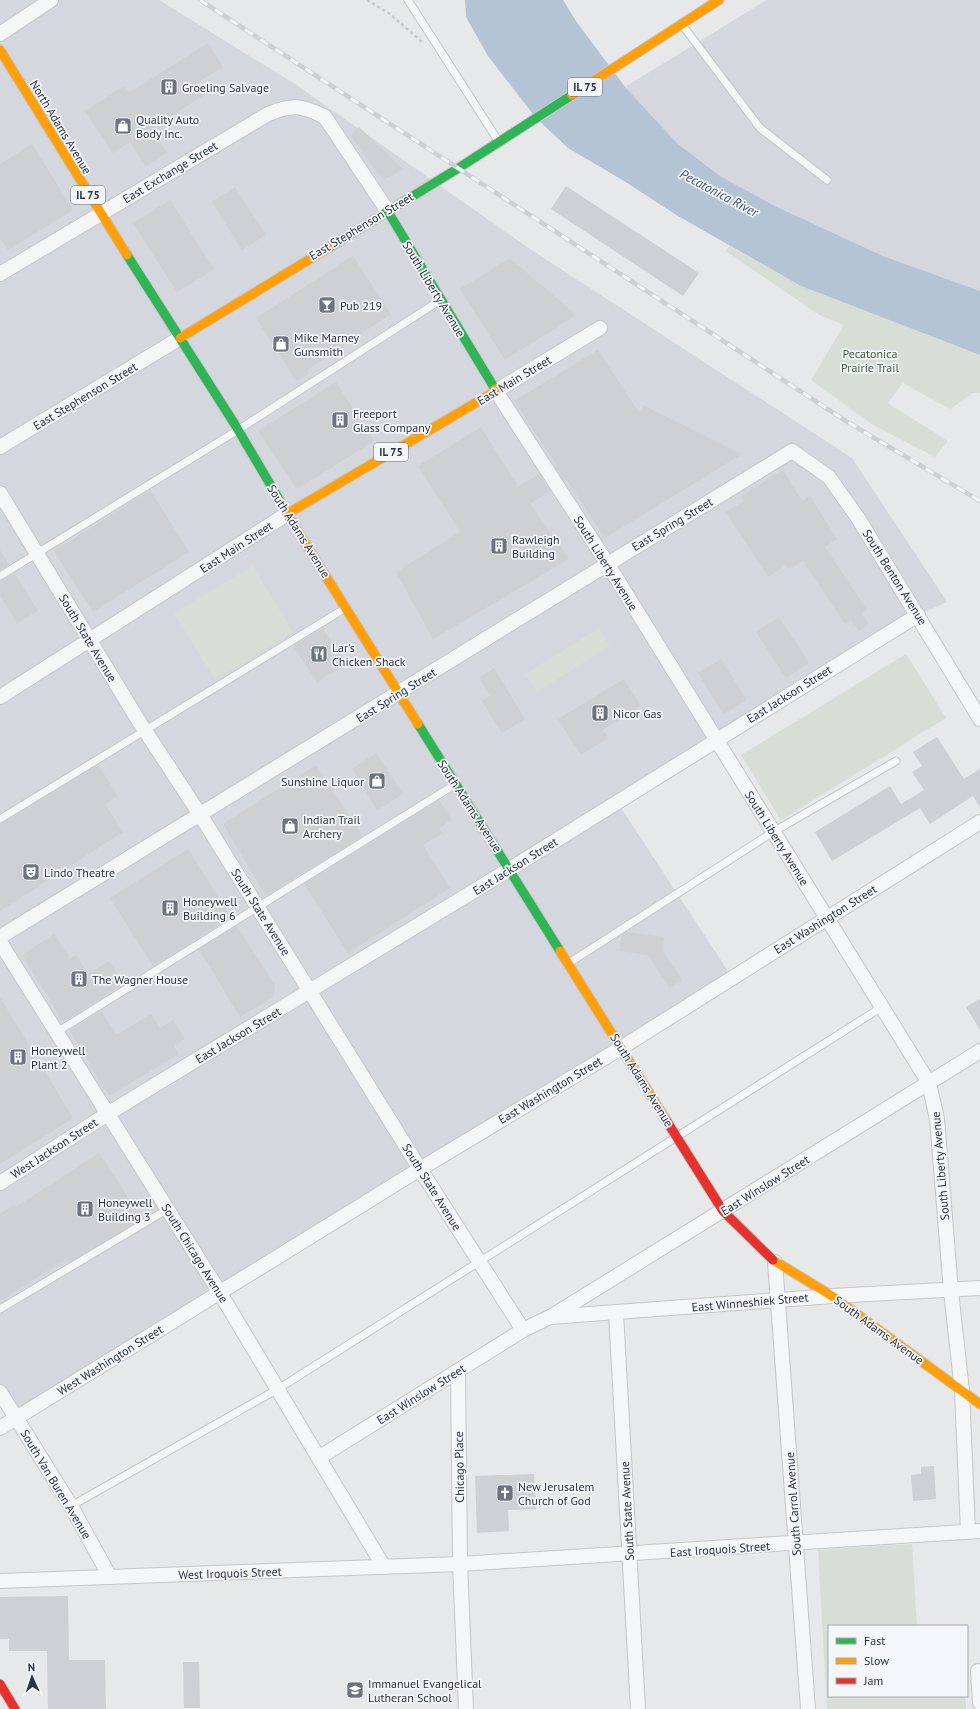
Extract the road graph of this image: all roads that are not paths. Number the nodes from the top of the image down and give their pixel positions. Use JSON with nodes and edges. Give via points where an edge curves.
{"nodes":[{"id":1,"x":51,"y":0,"type":"edge"},
{"id":2,"x":408,"y":0,"type":"edge"},
{"id":3,"x":719,"y":0,"type":"edge"},
{"id":4,"x":682,"y":24,"type":"junction"},
{"id":5,"x":0,"y":34,"type":"edge"},
{"id":6,"x":0,"y":50,"type":"edge"},
{"id":7,"x":498,"y":141,"type":"junction"},
{"id":8,"x":827,"y":180,"type":"dead end"},
{"id":9,"x":387,"y":210,"type":"junction"},
{"id":10,"x":100,"y":214,"type":"junction"},
{"id":11,"x":0,"y":274,"type":"edge"},
{"id":12,"x":441,"y":300,"type":"junction"},
{"id":13,"x":600,"y":328,"type":"dead end"},
{"id":14,"x":180,"y":338,"type":"junction"},
{"id":15,"x":496,"y":390,"type":"junction"},
{"id":16,"x":238,"y":430,"type":"junction"},
{"id":17,"x":0,"y":447,"type":"edge"},
{"id":18,"x":792,"y":451,"type":"joint"},
{"id":19,"x":0,"y":494,"type":"edge"},
{"id":20,"x":287,"y":514,"type":"junction"},
{"id":21,"x":37,"y":554,"type":"junction"},
{"id":22,"x":607,"y":563,"type":"junction"},
{"id":23,"x":0,"y":576,"type":"edge"},
{"id":24,"x":346,"y":608,"type":"junction"},
{"id":25,"x":918,"y":614,"type":"junction"},
{"id":26,"x":90,"y":641,"type":"junction"},
{"id":27,"x":399,"y":694,"type":"junction"},
{"id":28,"x":0,"y":697,"type":"edge"},
{"id":29,"x":980,"y":719,"type":"edge"},
{"id":30,"x":145,"y":730,"type":"junction"},
{"id":31,"x":716,"y":740,"type":"junction"},
{"id":32,"x":896,"y":761,"type":"dead end"},
{"id":33,"x":456,"y":784,"type":"junction"},
{"id":34,"x":201,"y":816,"type":"junction"},
{"id":35,"x":0,"y":819,"type":"edge"},
{"id":36,"x":980,"y":822,"type":"edge"},
{"id":37,"x":773,"y":832,"type":"junction"},
{"id":38,"x":510,"y":869,"type":"junction"},
{"id":39,"x":259,"y":908,"type":"junction"},
{"id":40,"x":826,"y":917,"type":"junction"},
{"id":41,"x":0,"y":937,"type":"edge"},
{"id":42,"x":0,"y":942,"type":"edge"},
{"id":43,"x":569,"y":964,"type":"junction"},
{"id":44,"x":311,"y":990,"type":"junction"},
{"id":45,"x":882,"y":1007,"type":"junction"},
{"id":46,"x":57,"y":1032,"type":"junction"},
{"id":47,"x":621,"y":1048,"type":"junction"},
{"id":48,"x":980,"y":1051,"type":"edge"},
{"id":49,"x":929,"y":1082,"type":"junction"},
{"id":50,"x":109,"y":1113,"type":"junction"},
{"id":51,"x":677,"y":1138,"type":"junction"},
{"id":52,"x":420,"y":1169,"type":"junction"},
{"id":53,"x":0,"y":1183,"type":"edge"},
{"id":54,"x":168,"y":1209,"type":"junction"},
{"id":55,"x":723,"y":1211,"type":"junction"},
{"id":56,"x":479,"y":1261,"type":"junction"},
{"id":57,"x":775,"y":1262,"type":"junction"},
{"id":58,"x":980,"y":1288,"type":"edge"},
{"id":59,"x":951,"y":1290,"type":"junction"},
{"id":60,"x":220,"y":1292,"type":"junction"},
{"id":61,"x":832,"y":1296,"type":"junction"},
{"id":62,"x":778,"y":1300,"type":"junction"},
{"id":63,"x":0,"y":1309,"type":"edge"},
{"id":64,"x":616,"y":1313,"type":"junction"},
{"id":65,"x":550,"y":1317,"type":"junction"},
{"id":66,"x":523,"y":1330,"type":"junction"},
{"id":67,"x":458,"y":1371,"type":"junction"},
{"id":68,"x":278,"y":1389,"type":"junction"},
{"id":69,"x":962,"y":1391,"type":"junction"},
{"id":70,"x":0,"y":1392,"type":"edge"},
{"id":71,"x":980,"y":1404,"type":"edge"},
{"id":72,"x":16,"y":1418,"type":"junction"},
{"id":73,"x":0,"y":1428,"type":"edge"},
{"id":74,"x":320,"y":1458,"type":"junction"},
{"id":75,"x":71,"y":1506,"type":"junction"},
{"id":76,"x":974,"y":1532,"type":"edge"},
{"id":77,"x":796,"y":1544,"type":"junction"},
{"id":78,"x":630,"y":1554,"type":"junction"},
{"id":79,"x":460,"y":1564,"type":"junction"},
{"id":80,"x":384,"y":1567,"type":"junction"},
{"id":81,"x":110,"y":1577,"type":"junction"},
{"id":82,"x":0,"y":1581,"type":"edge"},
{"id":83,"x":978,"y":1671,"type":"dead end"},
{"id":84,"x":0,"y":1684,"type":"edge"},
{"id":85,"x":980,"y":1703,"type":"edge"},
{"id":86,"x":15,"y":1709,"type":"edge"},
{"id":87,"x":466,"y":1709,"type":"edge"},
{"id":88,"x":638,"y":1709,"type":"edge"},
{"id":89,"x":808,"y":1709,"type":"edge"}],
"edges":[{"from":1,"to":5,"type":"street"},
{"from":2,"to":7,"type":"lane"},
{"from":3,"to":4,"type":"main road","name":"East Stephenson Street","number":"IL 75"},
{"from":4,"to":7,"type":"main road","name":"East Stephenson Street","number":"IL 75"},
{"from":4,"to":8,"type":"lane","via":[[760,128]]},
{"from":6,"to":10,"type":"main road","name":"North Adams Avenue","number":"IL 75"},
{"from":7,"to":9,"type":"main road","name":"East Stephenson Street","number":"IL 75"},
{"from":9,"to":10,"type":"street","name":"East Exchange Street","via":[[325,117],[310,109],[296,106],[268,114]]},
{"from":9,"to":12,"type":"main road","name":"South Liberty Avenue"},
{"from":9,"to":14,"type":"main road","name":"East Stephenson Street","number":"IL 75"},
{"from":10,"to":11,"type":"street","name":"East Exchange Street"},
{"from":10,"to":14,"type":"main road","name":"North Adams Avenue","number":"IL 75"},
{"from":12,"to":15,"type":"main road","name":"South Liberty Avenue"},
{"from":12,"to":16,"type":"lane"},
{"from":13,"to":15,"type":"street","name":"East Main Street"},
{"from":14,"to":16,"type":"main road","name":"South Adams Avenue","number":"IL 75"},
{"from":14,"to":17,"type":"street","name":"East Stephenson Street"},
{"from":15,"to":20,"type":"main road","name":"East Main Street","number":"IL 75"},
{"from":15,"to":22,"type":"street","name":"South Liberty Avenue"},
{"from":16,"to":20,"type":"main road","name":"South Adams Avenue","number":"IL 75"},
{"from":16,"to":21,"type":"lane"},
{"from":18,"to":22,"type":"street","name":"East Spring Street"},
{"from":18,"to":25,"type":"street","name":"South Benton Avenue","via":[[829,477]]},
{"from":19,"to":21,"type":"street","name":"South State Avenue"},
{"from":20,"to":24,"type":"main road","name":"South Adams Avenue"},
{"from":20,"to":26,"type":"street","name":"East Main Street"},
{"from":21,"to":23,"type":"lane"},
{"from":21,"to":26,"type":"street","name":"South State Avenue"},
{"from":22,"to":27,"type":"street","name":"East Spring Street"},
{"from":22,"to":31,"type":"street","name":"South Liberty Avenue"},
{"from":24,"to":27,"type":"main road","name":"South Adams Avenue"},
{"from":24,"to":30,"type":"lane"},
{"from":25,"to":29,"type":"street","name":"South Benton Avenue"},
{"from":25,"to":31,"type":"street","name":"East Jackson Street"},
{"from":26,"to":28,"type":"street","name":"East Main Street"},
{"from":26,"to":30,"type":"street","name":"South State Avenue"},
{"from":27,"to":33,"type":"main road","name":"South Adams Avenue"},
{"from":27,"to":34,"type":"street","name":"East Spring Street"},
{"from":30,"to":34,"type":"street","name":"South State Avenue"},
{"from":30,"to":35,"type":"lane"},
{"from":31,"to":37,"type":"street","name":"South Liberty Avenue"},
{"from":31,"to":38,"type":"street","name":"East Jackson Street"},
{"from":32,"to":37,"type":"lane"},
{"from":33,"to":38,"type":"main road","name":"South Adams Avenue"},
{"from":33,"to":39,"type":"lane"},
{"from":34,"to":39,"type":"street","name":"South State Avenue"},
{"from":34,"to":41,"type":"street","name":"East Spring Street"},
{"from":36,"to":40,"type":"street","name":"East Washington Street"},
{"from":37,"to":40,"type":"street","name":"South Liberty Avenue"},
{"from":37,"to":43,"type":"lane"},
{"from":38,"to":43,"type":"main road","name":"South Adams Avenue"},
{"from":38,"to":44,"type":"street","name":"East Jackson Street"},
{"from":39,"to":44,"type":"street","name":"South State Avenue"},
{"from":39,"to":46,"type":"lane"},
{"from":40,"to":45,"type":"street","name":"South Liberty Avenue"},
{"from":40,"to":47,"type":"street","name":"East Washington Street"},
{"from":42,"to":46,"type":"street","name":"South Chicago Avenue"},
{"from":43,"to":47,"type":"main road","name":"South Adams Avenue"},
{"from":44,"to":50,"type":"street","name":"East Jackson Street"},
{"from":44,"to":52,"type":"street","name":"South State Avenue"},
{"from":45,"to":49,"type":"street","name":"South Liberty Avenue"},
{"from":45,"to":51,"type":"lane"},
{"from":46,"to":50,"type":"street","name":"South Chicago Avenue"},
{"from":47,"to":51,"type":"main road","name":"South Adams Avenue"},
{"from":47,"to":52,"type":"street","name":"East Washington Street"},
{"from":48,"to":49,"type":"street","name":"East Winslow Street"},
{"from":49,"to":55,"type":"street","name":"East Winslow Street"},
{"from":49,"to":59,"type":"street","name":"South Liberty Avenue","via":[[937,1119]]},
{"from":50,"to":53,"type":"street","name":"West Jackson Street"},
{"from":50,"to":54,"type":"street","name":"South Chicago Avenue"},
{"from":51,"to":55,"type":"main road","name":"South Adams Avenue"},
{"from":51,"to":56,"type":"lane"},
{"from":52,"to":56,"type":"street","name":"South State Avenue"},
{"from":52,"to":60,"type":"street","name":"East Washington Street"},
{"from":54,"to":60,"type":"street","name":"South Chicago Avenue"},
{"from":54,"to":63,"type":"lane"},
{"from":55,"to":57,"type":"main road","name":"South Adams Avenue"},
{"from":55,"to":65,"type":"street","name":"East Winslow Street"},
{"from":56,"to":66,"type":"street","name":"South State Avenue"},
{"from":56,"to":68,"type":"lane"},
{"from":57,"to":61,"type":"main road","name":"South Adams Avenue"},
{"from":57,"to":62,"type":"street"},
{"from":58,"to":59,"type":"street","name":"East Winneshiek Street"},
{"from":59,"to":61,"type":"street","name":"East Winneshiek Street"},
{"from":59,"to":69,"type":"street","name":"South Liberty Avenue"},
{"from":60,"to":68,"type":"street","name":"South Chicago Avenue"},
{"from":60,"to":72,"type":"street","name":"West Washington Street"},
{"from":61,"to":62,"type":"street","name":"East Winneshiek Street"},
{"from":61,"to":69,"type":"main road","name":"South Adams Avenue"},
{"from":62,"to":64,"type":"street","name":"East Winneshiek Street"},
{"from":62,"to":77,"type":"street","name":"South Carrol Avenue"},
{"from":64,"to":65,"type":"street","name":"East Winneshiek Street"},
{"from":64,"to":78,"type":"street","name":"South State Avenue"},
{"from":65,"to":66,"type":"street","name":"East Winneshiek Street"},
{"from":66,"to":67,"type":"street","name":"East Winslow Street"},
{"from":67,"to":74,"type":"street","name":"East Winslow Street"},
{"from":67,"to":79,"type":"street","name":"Chicago Place"},
{"from":68,"to":74,"type":"street","name":"South Chicago Avenue"},
{"from":68,"to":75,"type":"lane"},
{"from":69,"to":71,"type":"main road","name":"South Adams Avenue"},
{"from":69,"to":76,"type":"street","name":"South Liberty Avenue"},
{"from":70,"to":72,"type":"street","name":"South Van Buren Avenue"},
{"from":72,"to":73,"type":"street","name":"West Washington Street"},
{"from":72,"to":75,"type":"street","name":"South Van Buren Avenue"},
{"from":74,"to":80,"type":"street","name":"South Chicago Avenue"},
{"from":75,"to":81,"type":"street","name":"South Van Buren Avenue"},
{"from":76,"to":77,"type":"street","name":"East Iroquois Street"},
{"from":77,"to":78,"type":"street","name":"East Iroquois Street"},
{"from":77,"to":89,"type":"street","name":"South Carrol Avenue"},
{"from":78,"to":79,"type":"street","name":"East Iroquois Street"},
{"from":78,"to":88,"type":"street","name":"South State Avenue"},
{"from":79,"to":80,"type":"street","name":"West Iroquois Street"},
{"from":79,"to":87,"type":"street"},
{"from":80,"to":81,"type":"street","name":"West Iroquois Street"},
{"from":81,"to":82,"type":"street","name":"West Iroquois Street"},
{"from":83,"to":85,"type":"street"},
{"from":84,"to":86,"type":"main road"}]}
